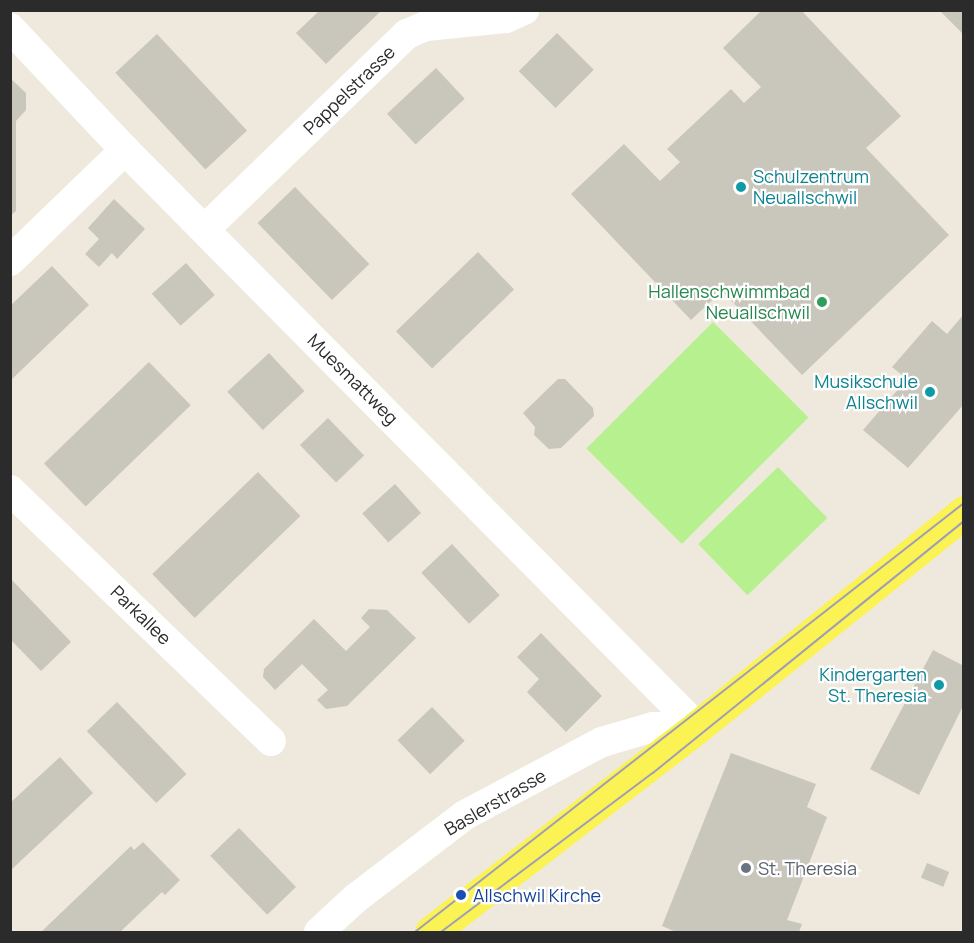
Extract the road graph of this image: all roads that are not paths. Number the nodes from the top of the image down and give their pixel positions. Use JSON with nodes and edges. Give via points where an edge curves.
{"nodes":[{"id":1,"x":524,"y":10,"type":"edge"},
{"id":2,"x":10,"y":28,"type":"edge"},
{"id":3,"x":125,"y":150,"type":"junction"},
{"id":4,"x":205,"y":229,"type":"junction"},
{"id":5,"x":10,"y":261,"type":"edge"},
{"id":6,"x":10,"y":490,"type":"edge"},
{"id":7,"x":963,"y":512,"type":"edge"},
{"id":8,"x":697,"y":728,"type":"junction"},
{"id":9,"x":271,"y":741,"type":"dead end"},
{"id":10,"x":445,"y":929,"type":"edge"},
{"id":11,"x":319,"y":933,"type":"edge"}],
"edges":[{"from":1,"to":4,"type":"street","name":"Pappelstrasse","via":[[506,18],[426,26],[407,34]]},
{"from":2,"to":3,"type":"street","name":"Muesmattweg"},
{"from":3,"to":4,"type":"street","name":"Muesmattweg"},
{"from":3,"to":5,"type":"street"},
{"from":4,"to":8,"type":"street","name":"Muesmattweg","via":[[489,498]]},
{"from":6,"to":9,"type":"street","name":"Parkallee"},
{"from":7,"to":8,"type":"main road"},
{"from":8,"to":10,"type":"main road"},
{"from":8,"to":11,"type":"street","name":"Baslerstrasse","via":[[653,727],[624,734],[541,774],[429,840]]}]}
